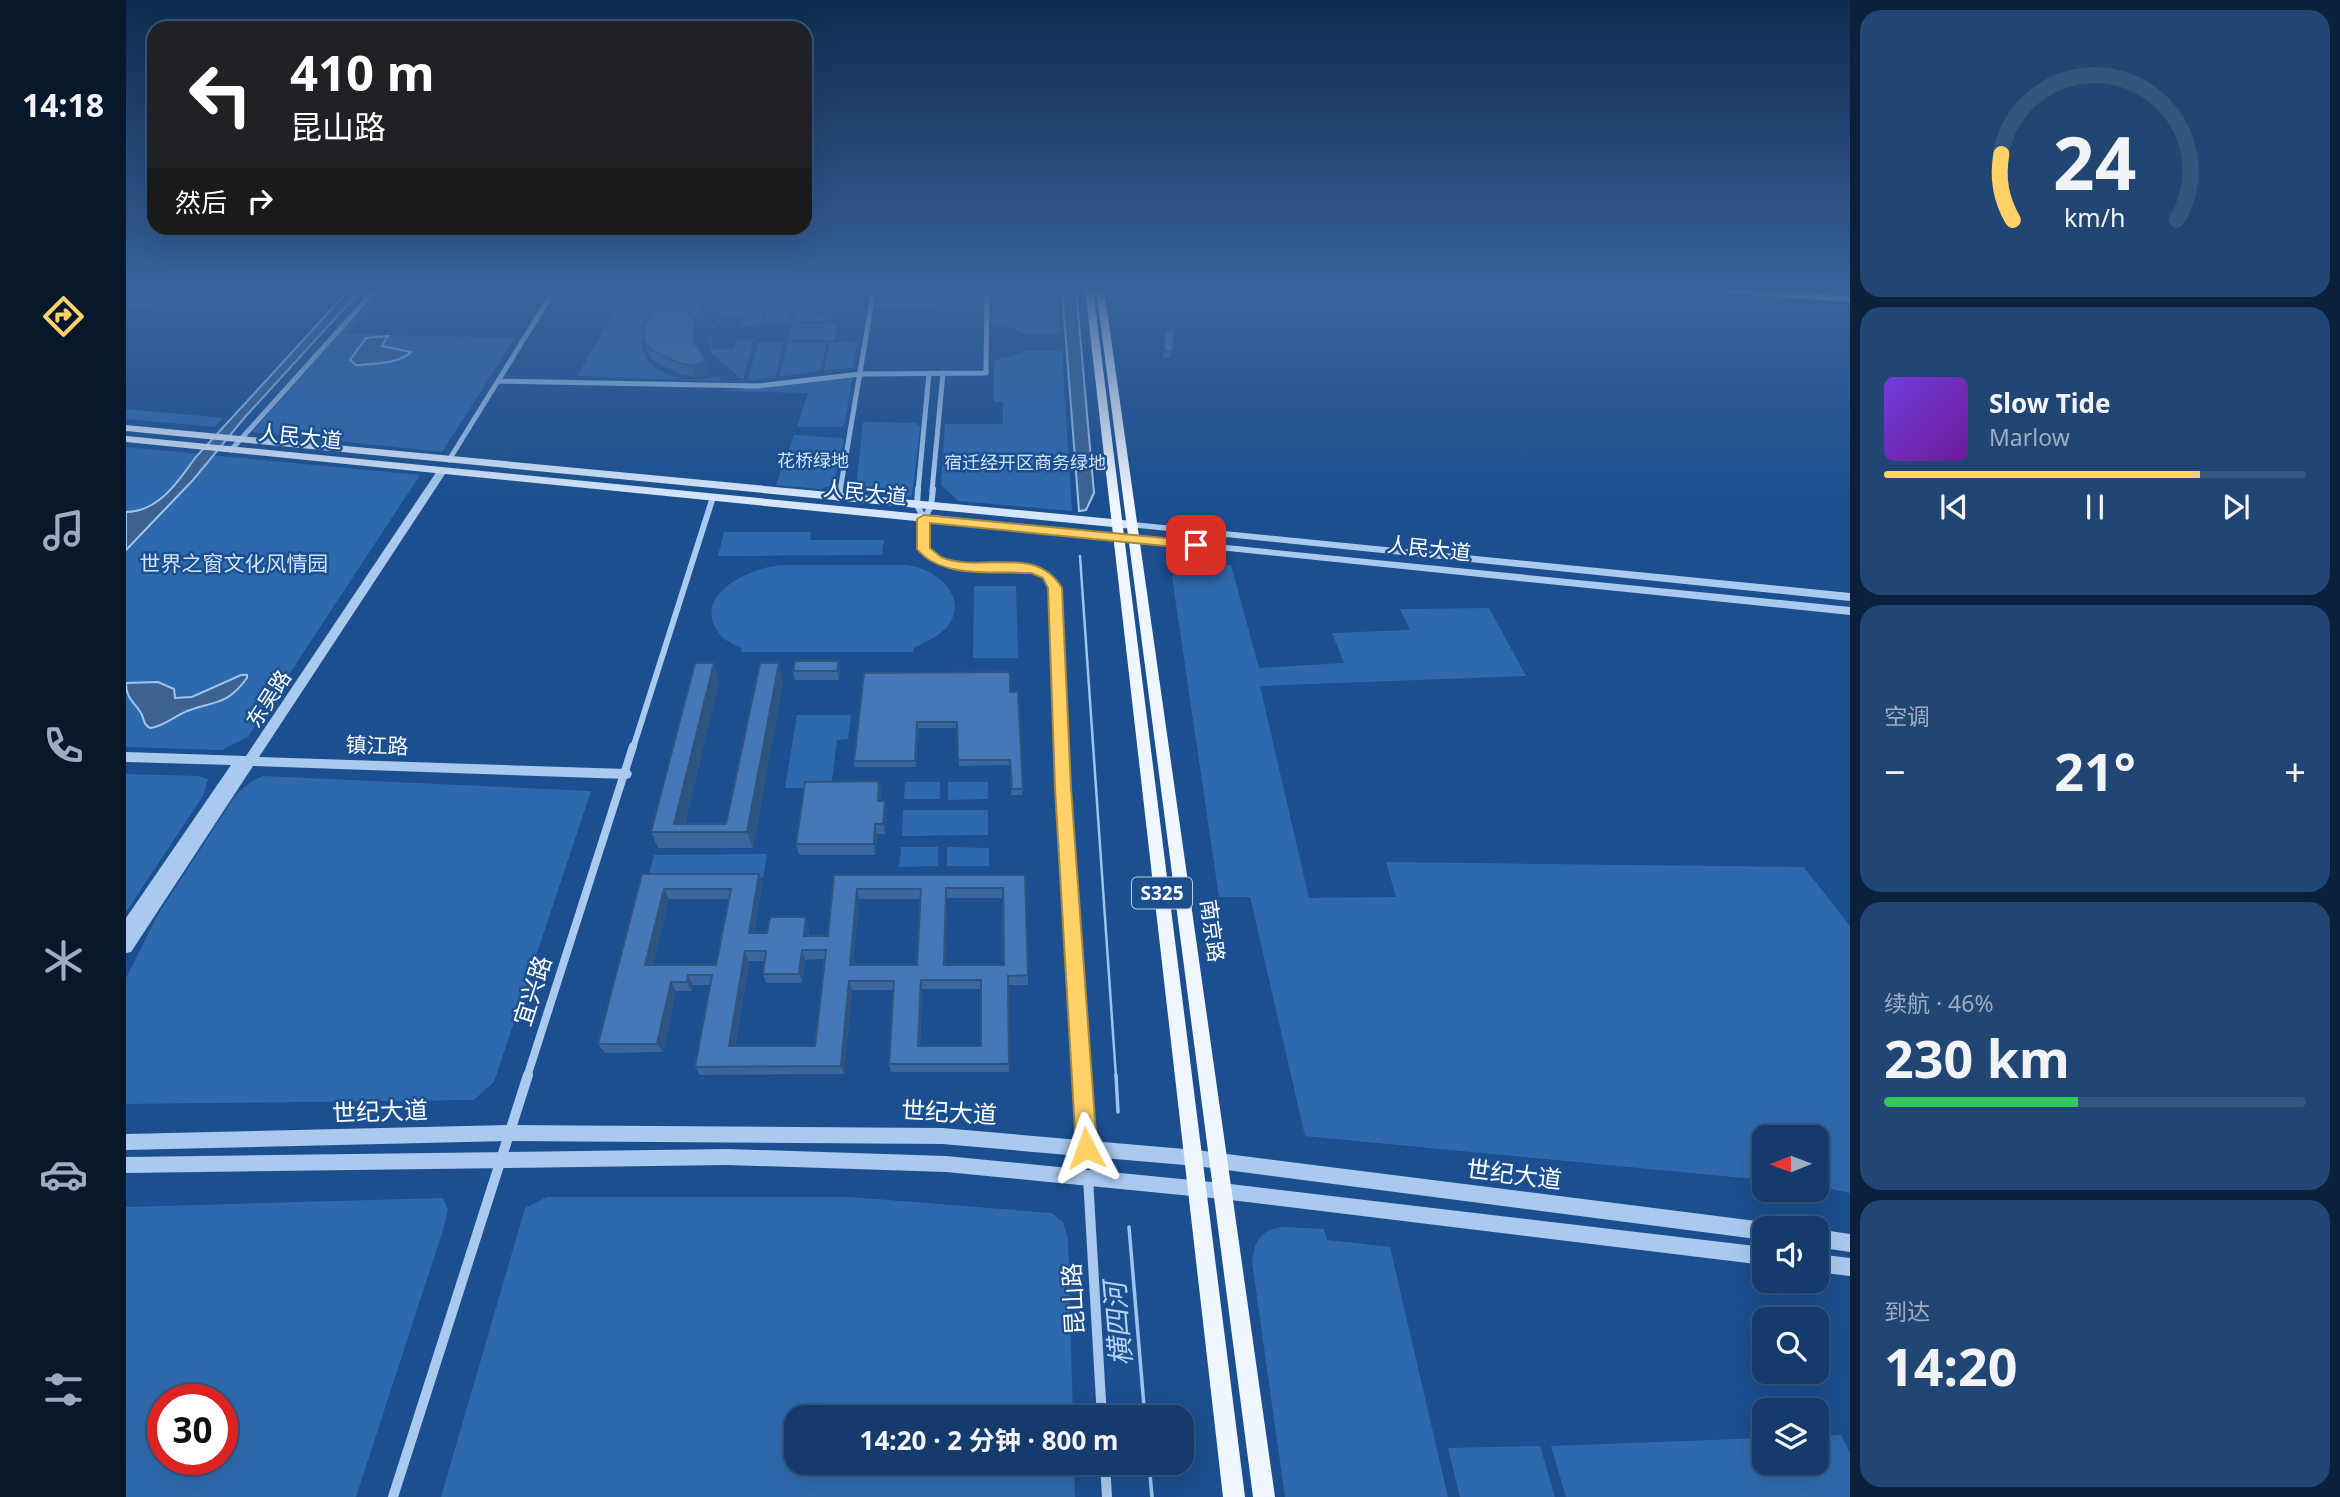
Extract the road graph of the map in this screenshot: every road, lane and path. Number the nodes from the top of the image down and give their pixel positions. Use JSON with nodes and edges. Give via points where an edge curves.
{"nodes":[{"id":1,"x":312,"y":359,"type":"edge"},
{"id":2,"x":512,"y":359,"type":"edge"},
{"id":3,"x":862,"y":359,"type":"edge"},
{"id":4,"x":986,"y":359,"type":"edge"},
{"id":5,"x":1097,"y":359,"type":"edge"},
{"id":6,"x":1110,"y":359,"type":"edge"},
{"id":7,"x":929,"y":373,"type":"junction"},
{"id":8,"x":943,"y":373,"type":"junction"},
{"id":9,"x":860,"y":374,"type":"junction"},
{"id":10,"x":499,"y":381,"type":"junction"},
{"id":11,"x":126,"y":428,"type":"edge"},
{"id":12,"x":166,"y":432,"type":"junction"},
{"id":13,"x":126,"y":439,"type":"edge"},
{"id":14,"x":153,"y":442,"type":"junction"},
{"id":15,"x":237,"y":443,"type":"junction"},
{"id":16,"x":443,"y":467,"type":"junction"},
{"id":17,"x":713,"y":497,"type":"junction"},
{"id":18,"x":839,"y":498,"type":"junction"},
{"id":19,"x":917,"y":505,"type":"junction"},
{"id":20,"x":931,"y":506,"type":"junction"},
{"id":21,"x":924,"y":519,"type":"junction"},
{"id":22,"x":1116,"y":530,"type":"junction"},
{"id":23,"x":1134,"y":532,"type":"junction"},
{"id":24,"x":1850,"y":597,"type":"edge"},
{"id":25,"x":1850,"y":611,"type":"edge"},
{"id":26,"x":126,"y":757,"type":"edge"},
{"id":27,"x":246,"y":761,"type":"junction"},
{"id":28,"x":626,"y":774,"type":"junction"},
{"id":29,"x":126,"y":930,"type":"edge"},
{"id":30,"x":126,"y":947,"type":"edge"},
{"id":31,"x":508,"y":1133,"type":"junction"},
{"id":32,"x":126,"y":1134,"type":"edge"},
{"id":33,"x":126,"y":1142,"type":"edge"},
{"id":34,"x":201,"y":1142,"type":"junction"},
{"id":35,"x":1086,"y":1148,"type":"junction"},
{"id":36,"x":500,"y":1158,"type":"junction"},
{"id":37,"x":1196,"y":1158,"type":"junction"},
{"id":38,"x":1219,"y":1162,"type":"junction"},
{"id":39,"x":126,"y":1165,"type":"edge"},
{"id":40,"x":186,"y":1165,"type":"junction"},
{"id":41,"x":126,"y":1172,"type":"edge"},
{"id":42,"x":1088,"y":1178,"type":"junction"},
{"id":43,"x":1199,"y":1189,"type":"junction"},
{"id":44,"x":1223,"y":1191,"type":"junction"},
{"id":45,"x":1752,"y":1229,"type":"edge"},
{"id":46,"x":1829,"y":1240,"type":"edge"},
{"id":47,"x":1850,"y":1242,"type":"edge"},
{"id":48,"x":1752,"y":1255,"type":"edge"},
{"id":49,"x":1829,"y":1265,"type":"edge"},
{"id":50,"x":1850,"y":1267,"type":"edge"},
{"id":51,"x":1101,"y":1405,"type":"edge"},
{"id":52,"x":1106,"y":1475,"type":"edge"},
{"id":53,"x":393,"y":1497,"type":"edge"},
{"id":54,"x":1107,"y":1497,"type":"edge"},
{"id":55,"x":1234,"y":1497,"type":"edge"},
{"id":56,"x":1264,"y":1497,"type":"edge"}],
"edges":[{"from":1,"to":15,"type":"street"},
{"from":2,"to":10,"type":"street","name":"东吴路"},
{"from":3,"to":9,"type":"street"},
{"from":4,"to":8,"type":"street","via":[[986,373]]},
{"from":5,"to":22,"type":"main road","number":"S325"},
{"from":6,"to":23,"type":"main road","name":"南京路","number":"S325"},
{"from":7,"to":8,"type":"street"},
{"from":7,"to":9,"type":"street"},
{"from":7,"to":19,"type":"street"},
{"from":8,"to":20,"type":"street"},
{"from":9,"to":10,"type":"street","via":[[757,386]]},
{"from":9,"to":18,"type":"street"},
{"from":10,"to":16,"type":"street","name":"东吴路"},
{"from":11,"to":12,"type":"main road","name":"人民大道"},
{"from":12,"to":14,"type":"main road"},
{"from":12,"to":15,"type":"main road","name":"人民大道"},
{"from":13,"to":14,"type":"main road","name":"人民大道"},
{"from":14,"to":15,"type":"main road","name":"人民大道"},
{"from":15,"to":16,"type":"main road","name":"人民大道"},
{"from":16,"to":17,"type":"main road","name":"人民大道"},
{"from":16,"to":18,"type":"main road","name":"人民大道"},
{"from":16,"to":27,"type":"street","name":"东吴路"},
{"from":17,"to":21,"type":"main road","name":"人民大道"},
{"from":17,"to":28,"type":"street","name":"宜兴路"},
{"from":18,"to":19,"type":"main road","name":"人民大道"},
{"from":19,"to":20,"type":"main road","name":"人民大道"},
{"from":19,"to":21,"type":"street"},
{"from":20,"to":21,"type":"street"},
{"from":20,"to":22,"type":"main road","name":"人民大道"},
{"from":21,"to":22,"type":"main road","name":"人民大道"},
{"from":21,"to":35,"type":"street","via":[[923,549],[936,560],[1033,569],[1048,575],[1055,588]]},
{"from":22,"to":23,"type":"main road","name":"人民大道"},
{"from":22,"to":37,"type":"main road","number":"S325"},
{"from":23,"to":24,"type":"street","name":"人民大道"},
{"from":23,"to":25,"type":"street","name":"人民大道"},
{"from":23,"to":38,"type":"main road","name":"南京路","number":"S325"},
{"from":26,"to":27,"type":"street","name":"镇江路"},
{"from":27,"to":28,"type":"street","name":"镇江路"},
{"from":27,"to":29,"type":"street","name":"东吴路"},
{"from":27,"to":30,"type":"street","name":"东吴路"},
{"from":28,"to":31,"type":"street","name":"宜兴路"},
{"from":31,"to":34,"type":"street","name":"世纪大道"},
{"from":31,"to":35,"type":"street","name":"世纪大道","via":[[942,1136]]},
{"from":31,"to":36,"type":"street","name":"宜兴路"},
{"from":32,"to":34,"type":"street"},
{"from":33,"to":34,"type":"street","name":"世纪大道"},
{"from":35,"to":37,"type":"street","name":"世纪大道"},
{"from":36,"to":40,"type":"street"},
{"from":36,"to":42,"type":"street","via":[[727,1157],[946,1164]]},
{"from":36,"to":53,"type":"street","name":"宜兴路"},
{"from":37,"to":38,"type":"street","name":"世纪大道"},
{"from":37,"to":43,"type":"main road","number":"S325"},
{"from":38,"to":44,"type":"main road","name":"南京路","number":"S325"},
{"from":38,"to":45,"type":"street","name":"世纪大道"},
{"from":39,"to":40,"type":"street"},
{"from":40,"to":41,"type":"street"},
{"from":42,"to":43,"type":"street"},
{"from":42,"to":51,"type":"street","name":"昆山路"},
{"from":43,"to":44,"type":"street"},
{"from":43,"to":55,"type":"main road","number":"S325"},
{"from":44,"to":48,"type":"street"},
{"from":44,"to":56,"type":"main road","name":"南京路","number":"S325"},
{"from":46,"to":47,"type":"street"},
{"from":49,"to":50,"type":"street"},
{"from":52,"to":54,"type":"street"}]}
